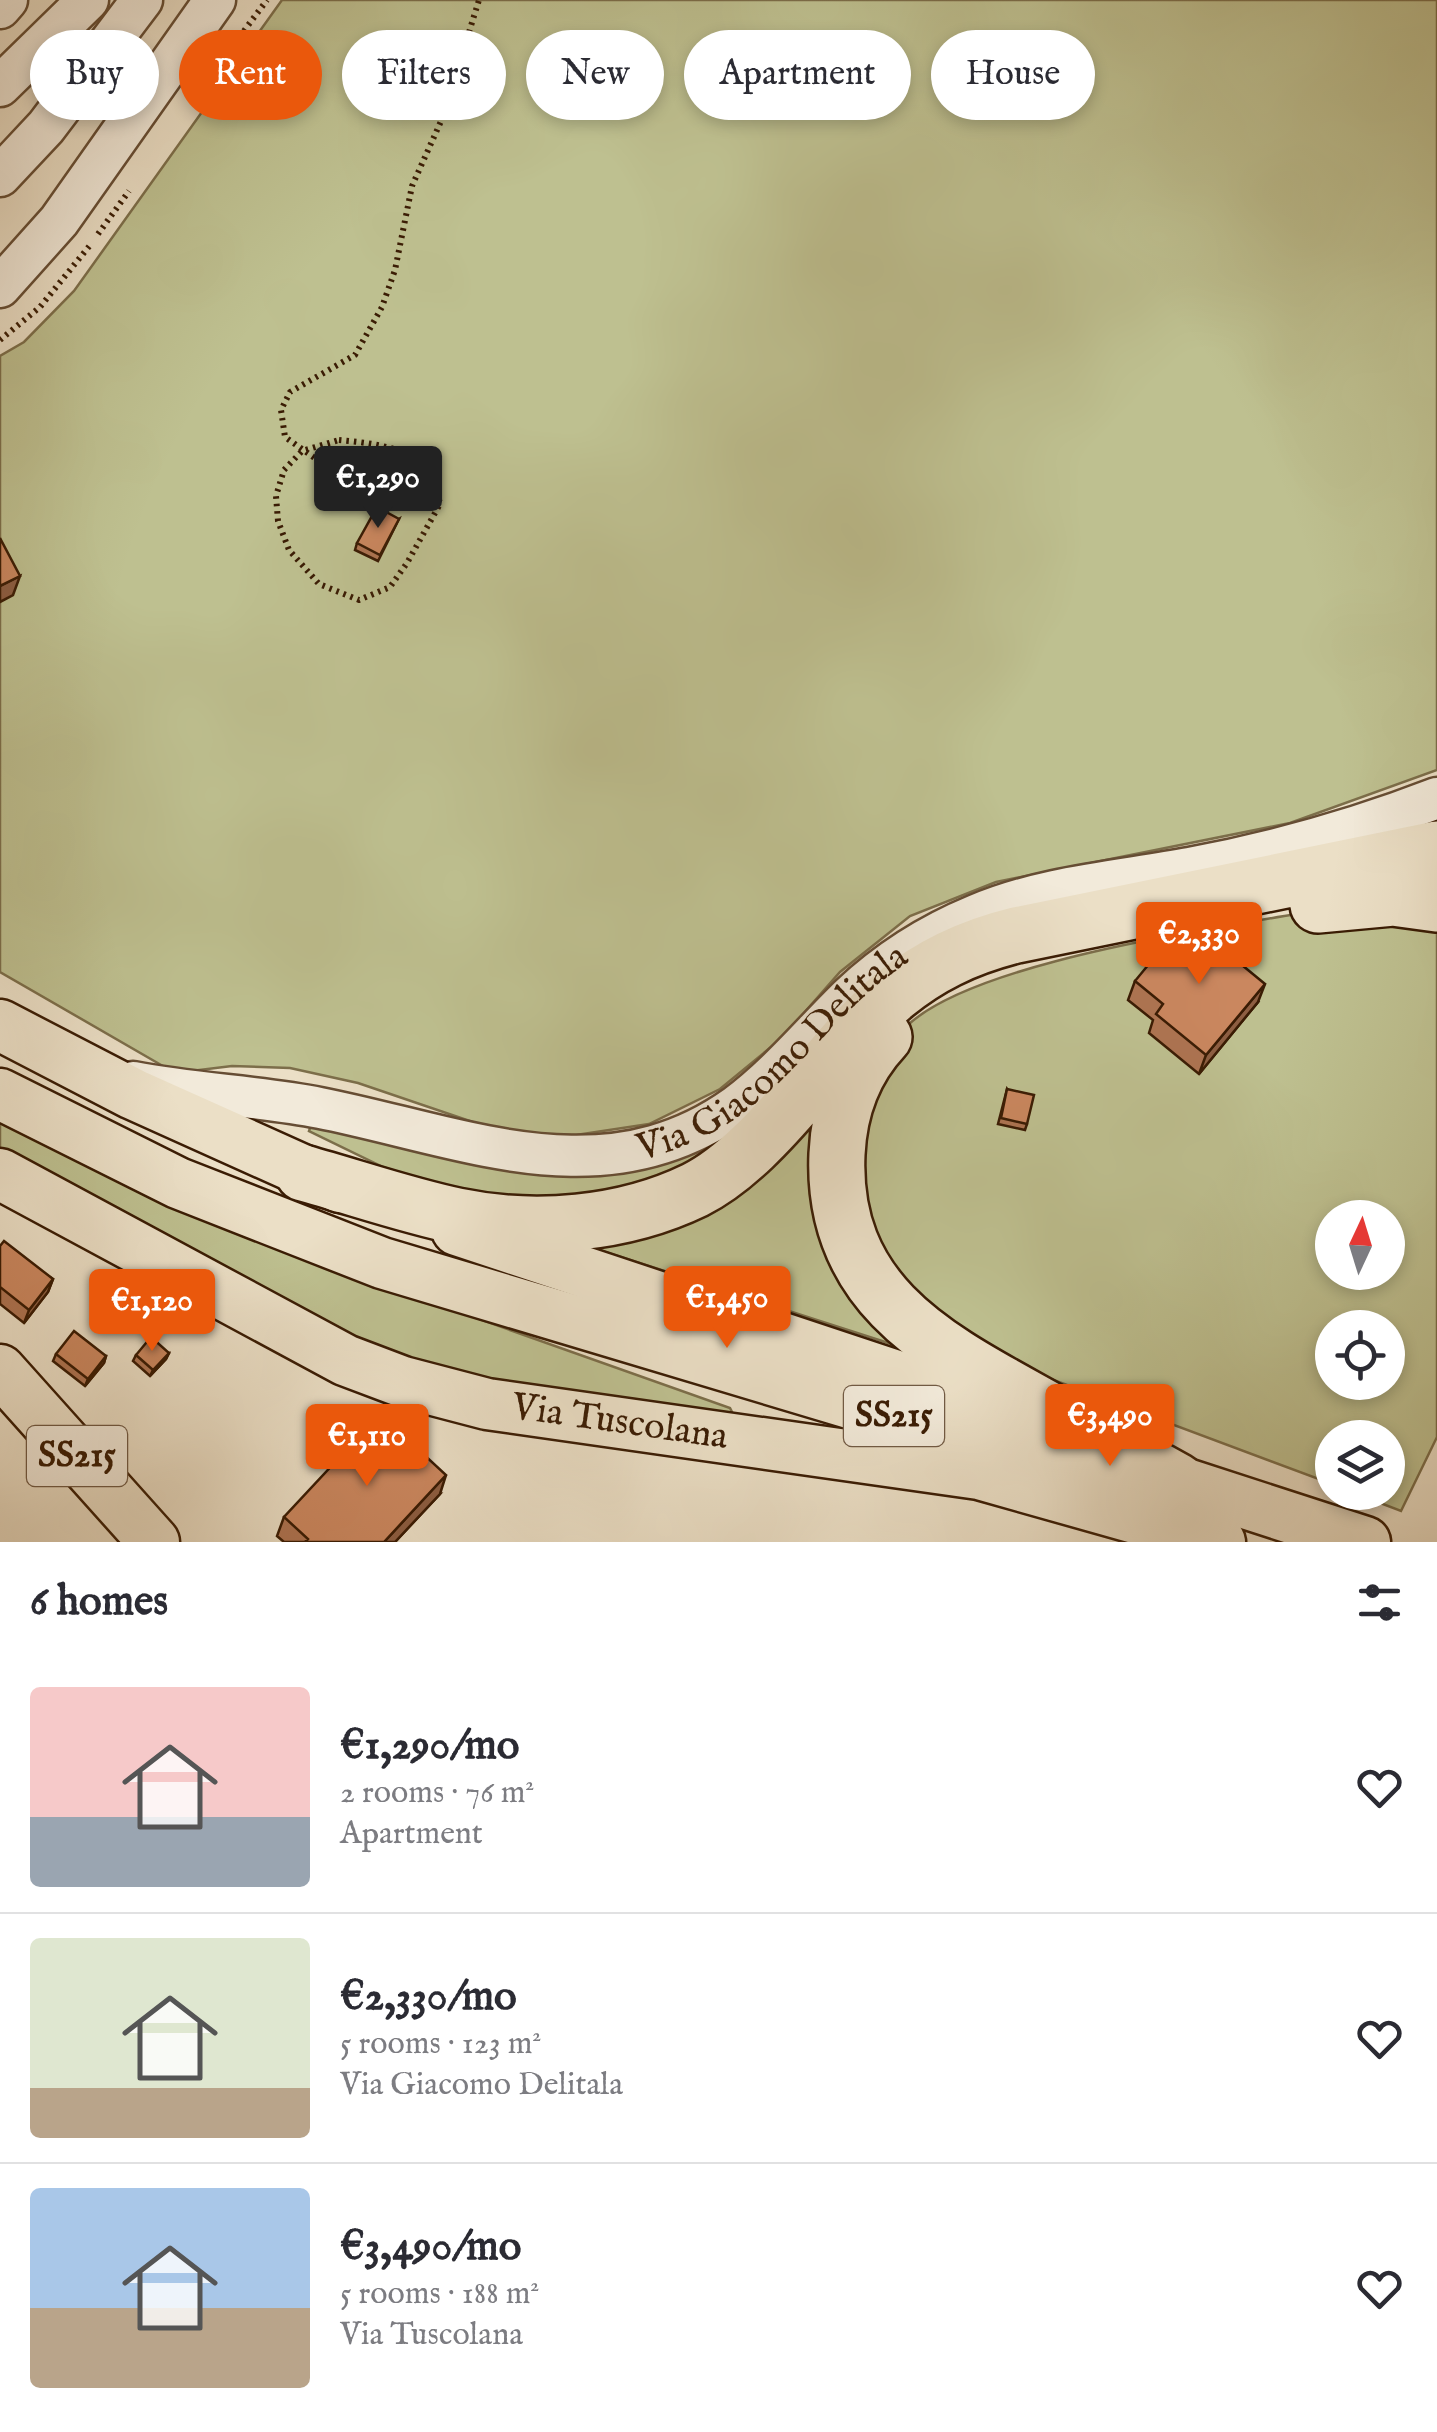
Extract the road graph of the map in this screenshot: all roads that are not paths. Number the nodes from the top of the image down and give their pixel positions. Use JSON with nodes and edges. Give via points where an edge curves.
{"nodes":[{"id":1,"x":7,"y":0,"type":"edge"},
{"id":2,"x":88,"y":0,"type":"edge"},
{"id":3,"x":142,"y":0,"type":"edge"},
{"id":4,"x":215,"y":0,"type":"edge"},
{"id":5,"x":0,"y":8,"type":"edge"},
{"id":6,"x":0,"y":86,"type":"edge"},
{"id":7,"x":0,"y":176,"type":"edge"},
{"id":8,"x":0,"y":288,"type":"edge"},
{"id":9,"x":1437,"y":798,"type":"edge"},
{"id":10,"x":1437,"y":850,"type":"edge"},
{"id":11,"x":1437,"y":904,"type":"edge"},
{"id":12,"x":0,"y":1025,"type":"edge"},
{"id":13,"x":90,"y":1072,"type":"junction"},
{"id":14,"x":0,"y":1094,"type":"edge"},
{"id":15,"x":303,"y":1172,"type":"junction"},
{"id":16,"x":0,"y":1174,"type":"edge"},
{"id":17,"x":453,"y":1286,"type":"junction"},
{"id":18,"x":0,"y":1370,"type":"edge"},
{"id":19,"x":978,"y":1474,"type":"junction"},
{"id":20,"x":1177,"y":1481,"type":"junction"},
{"id":21,"x":154,"y":1542,"type":"edge"},
{"id":22,"x":1220,"y":1542,"type":"edge"},
{"id":23,"x":1365,"y":1542,"type":"edge"}],
"edges":[{"from":1,"to":5,"type":"street"},
{"from":2,"to":6,"type":"street"},
{"from":3,"to":7,"type":"street","via":[[46,127]]},
{"from":4,"to":8,"type":"street","via":[[50,233]]},
{"from":9,"to":13,"type":"street","name":"Via Giacomo Delitala","via":[[1264,853],[1048,893],[977,914],[874,974],[734,1107],[697,1129],[637,1149],[523,1154],[314,1107],[172,1090]]},
{"from":10,"to":15,"type":"highway","via":[[959,952],[870,1014],[798,1099],[722,1171],[695,1190],[633,1212],[508,1224],[435,1211]]},
{"from":11,"to":20,"type":"highway","via":[[1393,898],[1337,902],[984,973],[892,1028],[851,1086],[839,1130],[840,1197],[853,1248],[883,1298],[961,1362]]},
{"from":12,"to":13,"type":"main road","name":"Via Tuscolana"},
{"from":13,"to":15,"type":"main road","name":"Via Tuscolana"},
{"from":14,"to":17,"type":"main road","name":"Via Tuscolana","number":"SS215","via":[[207,1195]]},
{"from":15,"to":20,"type":"main road","name":"Via Tuscolana","via":[[395,1209],[1032,1420]]},
{"from":16,"to":19,"type":"main road","name":"Via Tuscolana","via":[[345,1360],[403,1382],[509,1408]]},
{"from":17,"to":19,"type":"main road","via":[[636,1362]]},
{"from":17,"to":20,"type":"main road","name":"Via Tuscolana","number":"SS215","via":[[984,1442]]},
{"from":18,"to":21,"type":"main road","number":"SS215"},
{"from":19,"to":22,"type":"main road","name":"Via Tuscolana"},
{"from":20,"to":23,"type":"main road","name":"Via Tuscolana","number":"SS215"}]}
